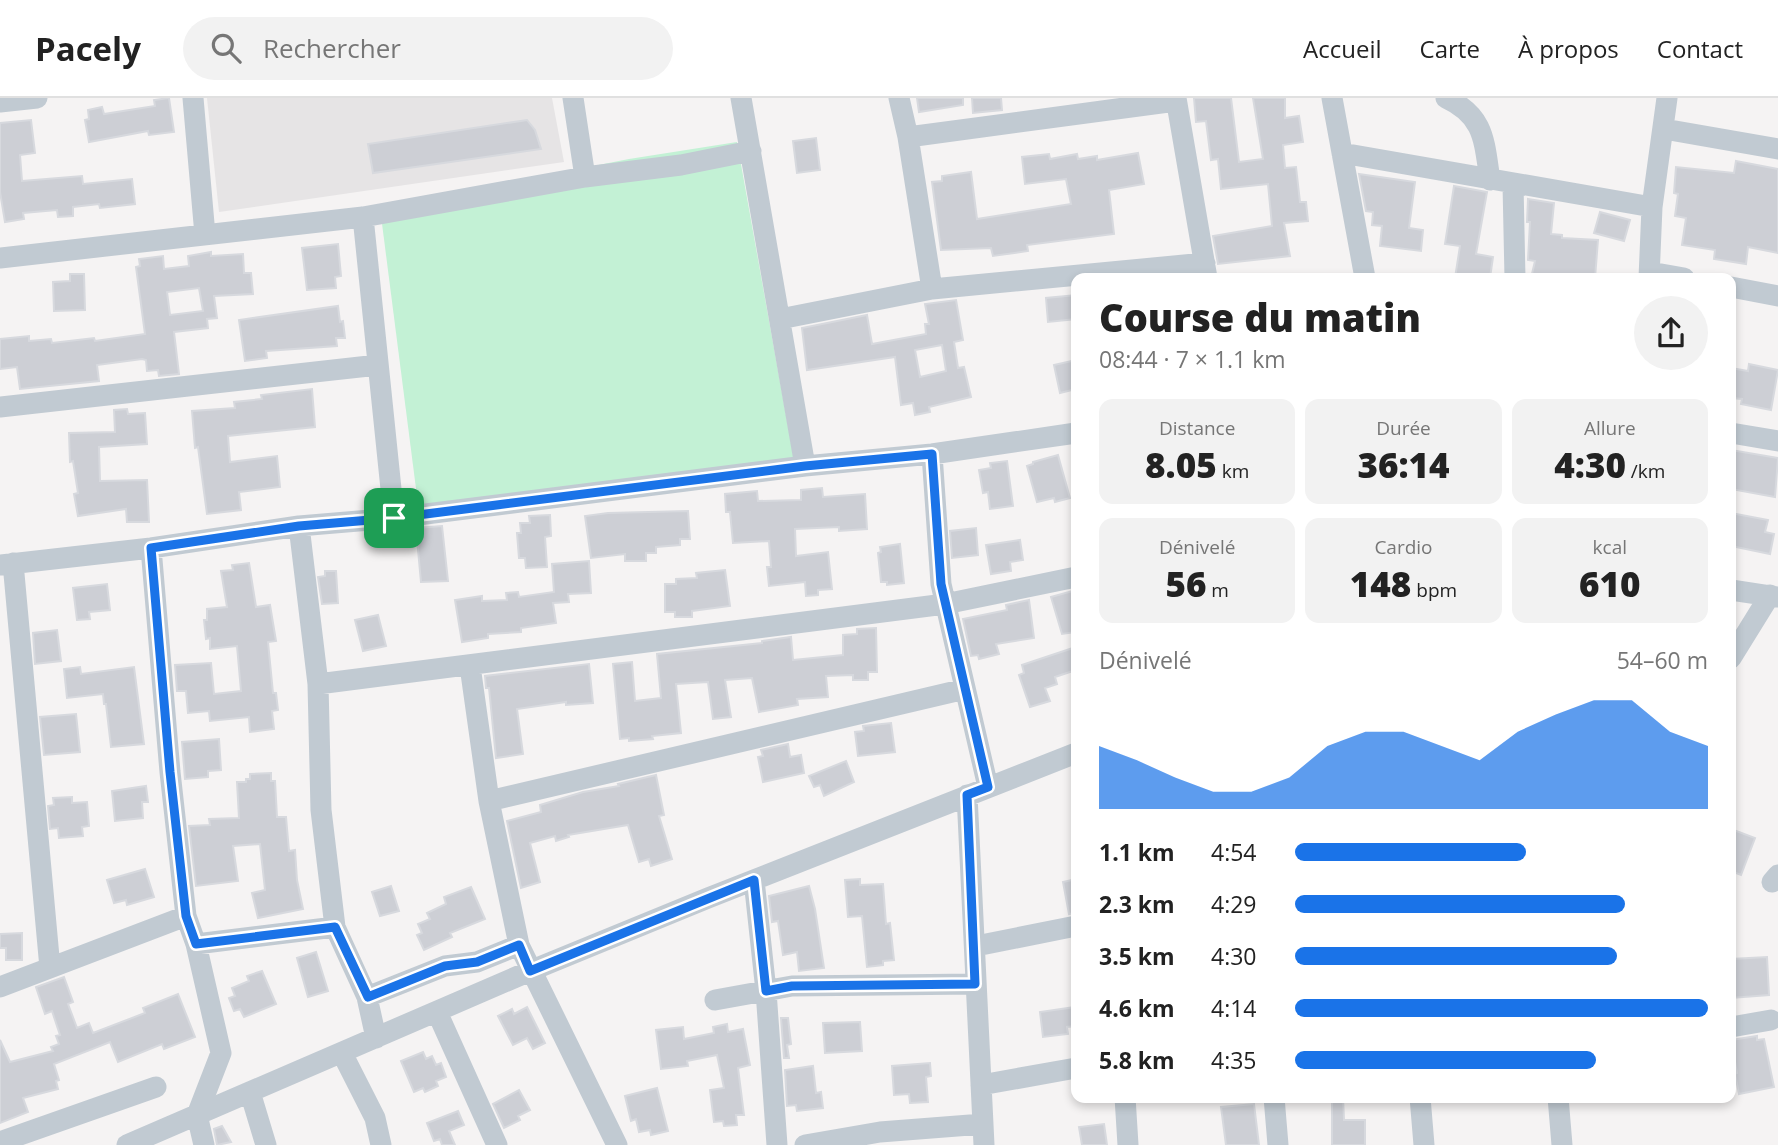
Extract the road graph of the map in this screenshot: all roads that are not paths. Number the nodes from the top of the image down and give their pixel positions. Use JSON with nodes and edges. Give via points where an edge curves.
{"nodes":[{"id":1,"x":37,"y":98,"type":"edge"},
{"id":2,"x":193,"y":98,"type":"edge"},
{"id":3,"x":573,"y":98,"type":"edge"},
{"id":4,"x":741,"y":98,"type":"edge"},
{"id":5,"x":899,"y":98,"type":"edge"},
{"id":6,"x":1332,"y":98,"type":"edge"},
{"id":7,"x":1446,"y":98,"type":"edge"},
{"id":8,"x":1667,"y":98,"type":"edge"},
{"id":9,"x":1176,"y":100,"type":"edge"},
{"id":10,"x":0,"y":102,"type":"edge"},
{"id":11,"x":1664,"y":129,"type":"junction"},
{"id":12,"x":908,"y":137,"type":"junction"},
{"id":13,"x":1778,"y":149,"type":"edge"},
{"id":14,"x":751,"y":151,"type":"junction"},
{"id":15,"x":1342,"y":153,"type":"junction"},
{"id":16,"x":585,"y":177,"type":"junction"},
{"id":17,"x":1490,"y":180,"type":"junction"},
{"id":18,"x":1513,"y":184,"type":"junction"},
{"id":19,"x":1652,"y":207,"type":"junction"},
{"id":20,"x":363,"y":217,"type":"junction"},
{"id":21,"x":205,"y":235,"type":"junction"},
{"id":22,"x":0,"y":258,"type":"edge"},
{"id":23,"x":1206,"y":271,"type":"edge"},
{"id":24,"x":1176,"y":273,"type":"edge"},
{"id":25,"x":1363,"y":273,"type":"edge"},
{"id":26,"x":1515,"y":273,"type":"edge"},
{"id":27,"x":1649,"y":273,"type":"edge"},
{"id":28,"x":1071,"y":280,"type":"edge"},
{"id":29,"x":1736,"y":288,"type":"edge"},
{"id":30,"x":932,"y":289,"type":"junction"},
{"id":31,"x":1778,"y":296,"type":"edge"},
{"id":32,"x":780,"y":319,"type":"junction"},
{"id":33,"x":378,"y":365,"type":"junction"},
{"id":34,"x":0,"y":407,"type":"edge"},
{"id":35,"x":1071,"y":434,"type":"edge"},
{"id":36,"x":1736,"y":434,"type":"edge"},
{"id":37,"x":1778,"y":441,"type":"edge"},
{"id":38,"x":932,"y":454,"type":"junction"},
{"id":39,"x":805,"y":466,"type":"junction"},
{"id":40,"x":394,"y":518,"type":"junction"},
{"id":41,"x":299,"y":526,"type":"junction"},
{"id":42,"x":151,"y":548,"type":"junction"},
{"id":43,"x":6,"y":564,"type":"edge"},
{"id":44,"x":1071,"y":578,"type":"edge"},
{"id":45,"x":1736,"y":591,"type":"edge"},
{"id":46,"x":1774,"y":596,"type":"edge"},
{"id":47,"x":945,"y":604,"type":"junction"},
{"id":48,"x":1736,"y":651,"type":"edge"},
{"id":49,"x":470,"y":666,"type":"junction"},
{"id":50,"x":318,"y":684,"type":"junction"},
{"id":51,"x":965,"y":689,"type":"junction"},
{"id":52,"x":1071,"y":755,"type":"edge"},
{"id":53,"x":988,"y":787,"type":"junction"},
{"id":54,"x":967,"y":795,"type":"junction"},
{"id":55,"x":489,"y":801,"type":"junction"},
{"id":56,"x":754,"y":880,"type":"junction"},
{"id":57,"x":186,"y":916,"type":"junction"},
{"id":58,"x":335,"y":927,"type":"junction"},
{"id":59,"x":1071,"y":927,"type":"edge"},
{"id":60,"x":196,"y":944,"type":"junction"},
{"id":61,"x":519,"y":945,"type":"junction"},
{"id":62,"x":975,"y":946,"type":"junction"},
{"id":63,"x":50,"y":968,"type":"junction"},
{"id":64,"x":530,"y":971,"type":"junction"},
{"id":65,"x":975,"y":984,"type":"junction"},
{"id":66,"x":0,"y":987,"type":"edge"},
{"id":67,"x":766,"y":991,"type":"junction"},
{"id":68,"x":368,"y":997,"type":"junction"},
{"id":69,"x":715,"y":1000,"type":"dead end"},
{"id":70,"x":437,"y":1012,"type":"junction"},
{"id":71,"x":1771,"y":1020,"type":"dead end"},
{"id":72,"x":1736,"y":1026,"type":"edge"},
{"id":73,"x":376,"y":1038,"type":"junction"},
{"id":74,"x":342,"y":1053,"type":"junction"},
{"id":75,"x":1071,"y":1069,"type":"edge"},
{"id":76,"x":981,"y":1085,"type":"junction"},
{"id":77,"x":156,"y":1087,"type":"dead end"},
{"id":78,"x":250,"y":1092,"type":"junction"},
{"id":79,"x":1125,"y":1103,"type":"edge"},
{"id":80,"x":1274,"y":1103,"type":"edge"},
{"id":81,"x":1420,"y":1103,"type":"edge"},
{"id":82,"x":1558,"y":1103,"type":"edge"},
{"id":83,"x":197,"y":1115,"type":"junction"},
{"id":84,"x":984,"y":1134,"type":"edge"},
{"id":85,"x":0,"y":1142,"type":"edge"},
{"id":86,"x":127,"y":1145,"type":"edge"},
{"id":87,"x":204,"y":1145,"type":"edge"},
{"id":88,"x":266,"y":1145,"type":"edge"},
{"id":89,"x":381,"y":1145,"type":"edge"},
{"id":90,"x":497,"y":1145,"type":"edge"},
{"id":91,"x":617,"y":1145,"type":"edge"},
{"id":92,"x":777,"y":1145,"type":"edge"},
{"id":93,"x":805,"y":1145,"type":"edge"},
{"id":94,"x":1128,"y":1145,"type":"edge"},
{"id":95,"x":1278,"y":1145,"type":"edge"},
{"id":96,"x":1424,"y":1145,"type":"edge"},
{"id":97,"x":1562,"y":1145,"type":"edge"}],
"edges":[{"from":1,"to":10,"type":"street"},
{"from":2,"to":21,"type":"street"},
{"from":3,"to":16,"type":"street"},
{"from":4,"to":14,"type":"street"},
{"from":5,"to":12,"type":"street"},
{"from":6,"to":15,"type":"street"},
{"from":7,"to":17,"type":"street","via":[[1474,117],[1484,140]]},
{"from":8,"to":11,"type":"street"},
{"from":9,"to":12,"type":"street"},
{"from":9,"to":23,"type":"street"},
{"from":11,"to":13,"type":"street"},
{"from":11,"to":19,"type":"street"},
{"from":12,"to":30,"type":"street"},
{"from":14,"to":16,"type":"street"},
{"from":14,"to":32,"type":"street"},
{"from":15,"to":17,"type":"street"},
{"from":15,"to":25,"type":"street"},
{"from":16,"to":20,"type":"street"},
{"from":17,"to":18,"type":"street"},
{"from":18,"to":19,"type":"street"},
{"from":18,"to":26,"type":"street"},
{"from":19,"to":27,"type":"street"},
{"from":20,"to":21,"type":"street"},
{"from":20,"to":33,"type":"street"},
{"from":21,"to":22,"type":"street"},
{"from":23,"to":24,"type":"street"},
{"from":28,"to":30,"type":"street"},
{"from":29,"to":31,"type":"street"},
{"from":30,"to":32,"type":"street"},
{"from":32,"to":39,"type":"street"},
{"from":33,"to":34,"type":"street"},
{"from":33,"to":40,"type":"street"},
{"from":35,"to":38,"type":"street"},
{"from":36,"to":37,"type":"street"},
{"from":38,"to":39,"type":"street"},
{"from":38,"to":47,"type":"street"},
{"from":39,"to":40,"type":"street"},
{"from":40,"to":41,"type":"street"},
{"from":41,"to":42,"type":"street"},
{"from":41,"to":50,"type":"street"},
{"from":42,"to":43,"type":"street"},
{"from":42,"to":57,"type":"street"},
{"from":43,"to":63,"type":"street"},
{"from":44,"to":47,"type":"street"},
{"from":45,"to":46,"type":"street"},
{"from":46,"to":48,"type":"street"},
{"from":47,"to":49,"type":"street"},
{"from":47,"to":51,"type":"street"},
{"from":49,"to":50,"type":"street"},
{"from":49,"to":55,"type":"street"},
{"from":50,"to":58,"type":"street","via":[[321,810]]},
{"from":51,"to":53,"type":"street"},
{"from":51,"to":55,"type":"street"},
{"from":52,"to":53,"type":"street"},
{"from":53,"to":54,"type":"street"},
{"from":54,"to":56,"type":"street"},
{"from":54,"to":62,"type":"street"},
{"from":55,"to":61,"type":"street"},
{"from":56,"to":64,"type":"street"},
{"from":56,"to":67,"type":"street"},
{"from":57,"to":60,"type":"street"},
{"from":57,"to":63,"type":"street"},
{"from":58,"to":60,"type":"street"},
{"from":58,"to":68,"type":"street"},
{"from":59,"to":62,"type":"street"},
{"from":60,"to":83,"type":"street","via":[[221,1053]]},
{"from":61,"to":64,"type":"street"},
{"from":61,"to":68,"type":"street","via":[[477,962],[445,966]]},
{"from":62,"to":65,"type":"street"},
{"from":63,"to":66,"type":"street"},
{"from":64,"to":70,"type":"street"},
{"from":64,"to":91,"type":"street"},
{"from":65,"to":67,"type":"street","via":[[792,986]]},
{"from":65,"to":76,"type":"street"},
{"from":67,"to":69,"type":"street"},
{"from":67,"to":92,"type":"street"},
{"from":68,"to":73,"type":"street"},
{"from":70,"to":73,"type":"street"},
{"from":70,"to":90,"type":"street"},
{"from":71,"to":72,"type":"street"},
{"from":73,"to":74,"type":"street"},
{"from":74,"to":78,"type":"street"},
{"from":74,"to":89,"type":"street","via":[[375,1118]]},
{"from":75,"to":76,"type":"street"},
{"from":76,"to":84,"type":"street"},
{"from":77,"to":85,"type":"street"},
{"from":78,"to":83,"type":"street"},
{"from":78,"to":88,"type":"street"},
{"from":79,"to":94,"type":"street"},
{"from":80,"to":95,"type":"street"},
{"from":81,"to":96,"type":"street"},
{"from":82,"to":97,"type":"street"},
{"from":83,"to":86,"type":"street"},
{"from":83,"to":87,"type":"street"},
{"from":84,"to":93,"type":"street","via":[[880,1132]]}]}
